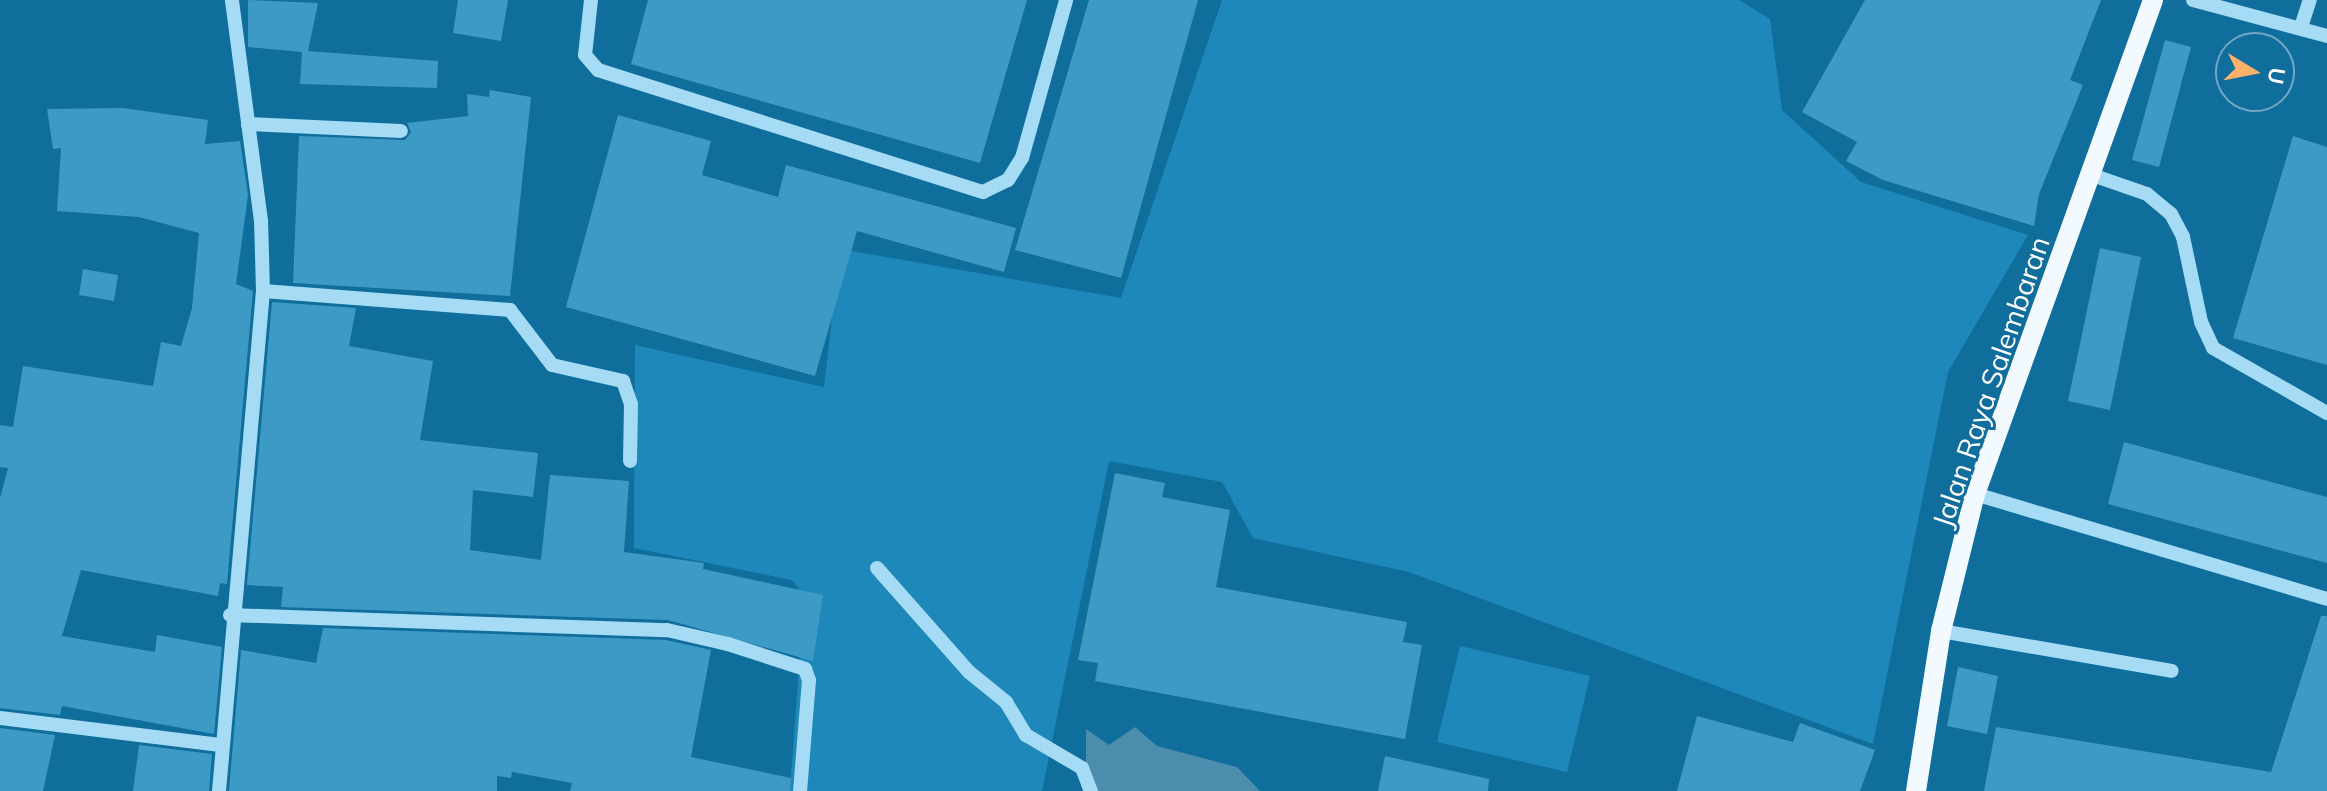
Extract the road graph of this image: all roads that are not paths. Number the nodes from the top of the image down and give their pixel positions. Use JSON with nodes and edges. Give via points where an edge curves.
{"nodes":[{"id":1,"x":232,"y":0,"type":"edge"},
{"id":2,"x":591,"y":0,"type":"edge"},
{"id":3,"x":1066,"y":0,"type":"edge"},
{"id":4,"x":2153,"y":0,"type":"edge"},
{"id":5,"x":2193,"y":0,"type":"edge"},
{"id":6,"x":2310,"y":0,"type":"edge"},
{"id":7,"x":2301,"y":27,"type":"junction"},
{"id":8,"x":2327,"y":36,"type":"edge"},
{"id":9,"x":248,"y":124,"type":"junction"},
{"id":10,"x":401,"y":131,"type":"dead end"},
{"id":11,"x":2095,"y":176,"type":"junction"},
{"id":12,"x":263,"y":291,"type":"junction"},
{"id":13,"x":2327,"y":413,"type":"edge"},
{"id":14,"x":630,"y":461,"type":"dead end"},
{"id":15,"x":1975,"y":494,"type":"junction"},
{"id":16,"x":877,"y":568,"type":"dead end"},
{"id":17,"x":2327,"y":599,"type":"edge"},
{"id":18,"x":230,"y":615,"type":"junction"},
{"id":19,"x":1941,"y":631,"type":"junction"},
{"id":20,"x":2172,"y":671,"type":"dead end"},
{"id":21,"x":0,"y":718,"type":"edge"},
{"id":22,"x":220,"y":745,"type":"junction"},
{"id":23,"x":219,"y":791,"type":"edge"},
{"id":24,"x":800,"y":791,"type":"edge"},
{"id":25,"x":1091,"y":791,"type":"edge"},
{"id":26,"x":1916,"y":791,"type":"edge"}],
"edges":[{"from":1,"to":9,"type":"street"},
{"from":2,"to":3,"type":"street","via":[[585,55],[598,70],[983,192],[1008,180],[1022,158]]},
{"from":4,"to":11,"type":"main road","name":"Jalan Raya Salembaran"},
{"from":5,"to":7,"type":"street"},
{"from":6,"to":7,"type":"street"},
{"from":7,"to":8,"type":"street"},
{"from":9,"to":10,"type":"street"},
{"from":9,"to":12,"type":"street"},
{"from":11,"to":13,"type":"street","via":[[2147,194],[2171,214],[2183,237],[2201,322],[2213,348]]},
{"from":11,"to":15,"type":"main road","name":"Jalan Raya Salembaran"},
{"from":12,"to":14,"type":"street","via":[[510,310],[552,365],[623,381],[631,404]]},
{"from":12,"to":18,"type":"street","via":[[256,416]]},
{"from":15,"to":17,"type":"street"},
{"from":15,"to":19,"type":"main road","name":"Jalan Raya Salembaran"},
{"from":16,"to":25,"type":"street","via":[[969,672],[1006,702],[1026,735],[1082,768]]},
{"from":18,"to":22,"type":"street"},
{"from":18,"to":24,"type":"street","via":[[667,630],[728,644],[805,669],[809,680]]},
{"from":19,"to":20,"type":"street"},
{"from":19,"to":26,"type":"main road","name":"Jalan Raya Salembaran"},
{"from":21,"to":22,"type":"street"},
{"from":22,"to":23,"type":"street"}]}
